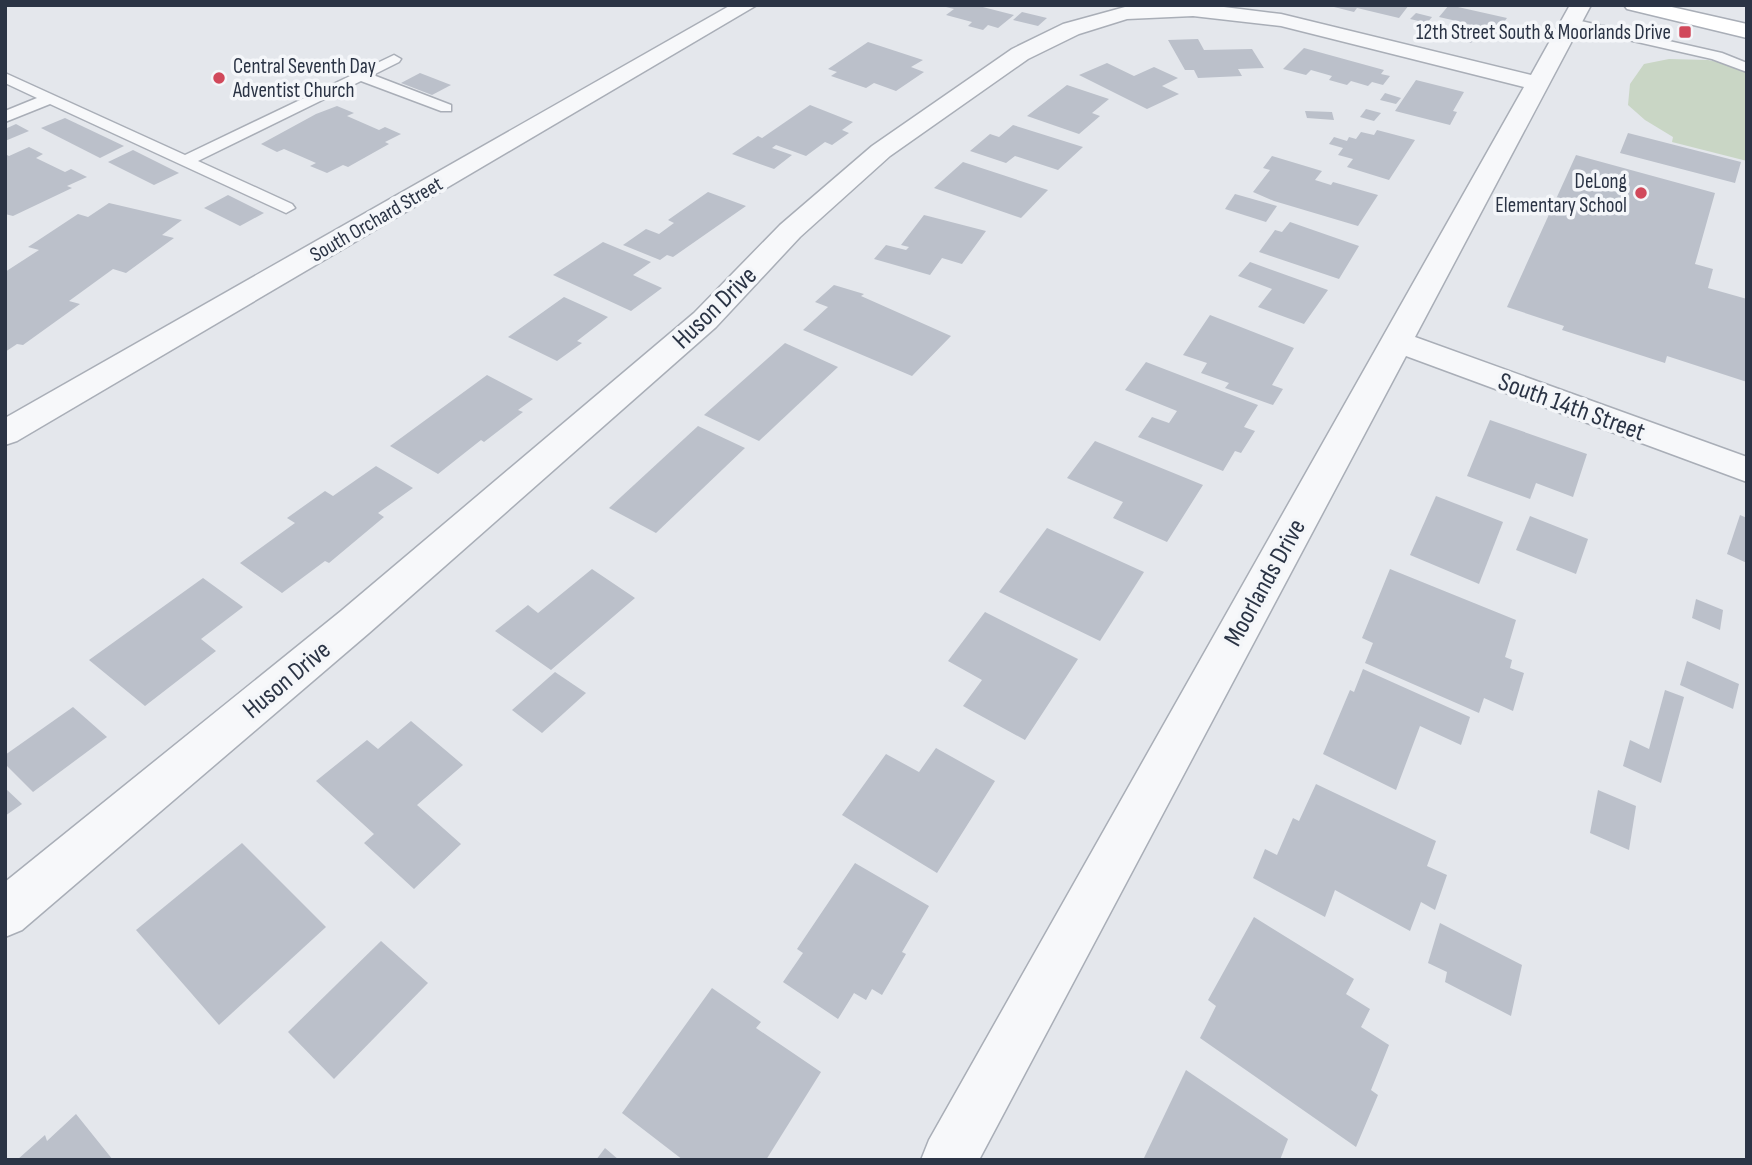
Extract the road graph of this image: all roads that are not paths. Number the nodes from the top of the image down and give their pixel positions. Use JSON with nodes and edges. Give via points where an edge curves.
{"nodes":[{"id":1,"x":747,"y":5,"type":"edge"},
{"id":2,"x":1634,"y":5,"type":"edge"},
{"id":3,"x":1577,"y":14,"type":"edge"},
{"id":4,"x":1747,"y":30,"type":"edge"},
{"id":5,"x":394,"y":59,"type":"dead end"},
{"id":6,"x":1747,"y":68,"type":"edge"},
{"id":7,"x":360,"y":75,"type":"junction"},
{"id":8,"x":5,"y":77,"type":"edge"},
{"id":9,"x":1537,"y":83,"type":"junction"},
{"id":10,"x":50,"y":98,"type":"junction"},
{"id":11,"x":446,"y":108,"type":"dead end"},
{"id":12,"x":5,"y":117,"type":"edge"},
{"id":13,"x":187,"y":160,"type":"junction"},
{"id":14,"x":286,"y":208,"type":"dead end"},
{"id":15,"x":1398,"y":342,"type":"junction"},
{"id":16,"x":5,"y":433,"type":"edge"},
{"id":17,"x":1747,"y":470,"type":"edge"},
{"id":18,"x":5,"y":913,"type":"edge"},
{"id":19,"x":949,"y":1160,"type":"edge"}],
"edges":[{"from":1,"to":16,"type":"street","name":"South Orchard Street"},
{"from":2,"to":4,"type":"main road"},
{"from":3,"to":6,"type":"lane"},
{"from":3,"to":9,"type":"street","name":"Moorlands Drive"},
{"from":5,"to":7,"type":"lane"},
{"from":7,"to":11,"type":"lane"},
{"from":7,"to":13,"type":"lane"},
{"from":8,"to":10,"type":"lane"},
{"from":9,"to":15,"type":"street","name":"Moorlands Drive"},
{"from":9,"to":18,"type":"street","name":"Huson Drive","via":[[1281,20],[1194,10],[1125,13],[1071,29],[1020,54],[881,151],[790,231],[684,338],[344,631]]},
{"from":10,"to":12,"type":"lane"},
{"from":10,"to":13,"type":"lane"},
{"from":13,"to":14,"type":"lane"},
{"from":15,"to":17,"type":"street","name":"South 14th Street"},
{"from":15,"to":19,"type":"street","name":"Moorlands Drive"}]}
